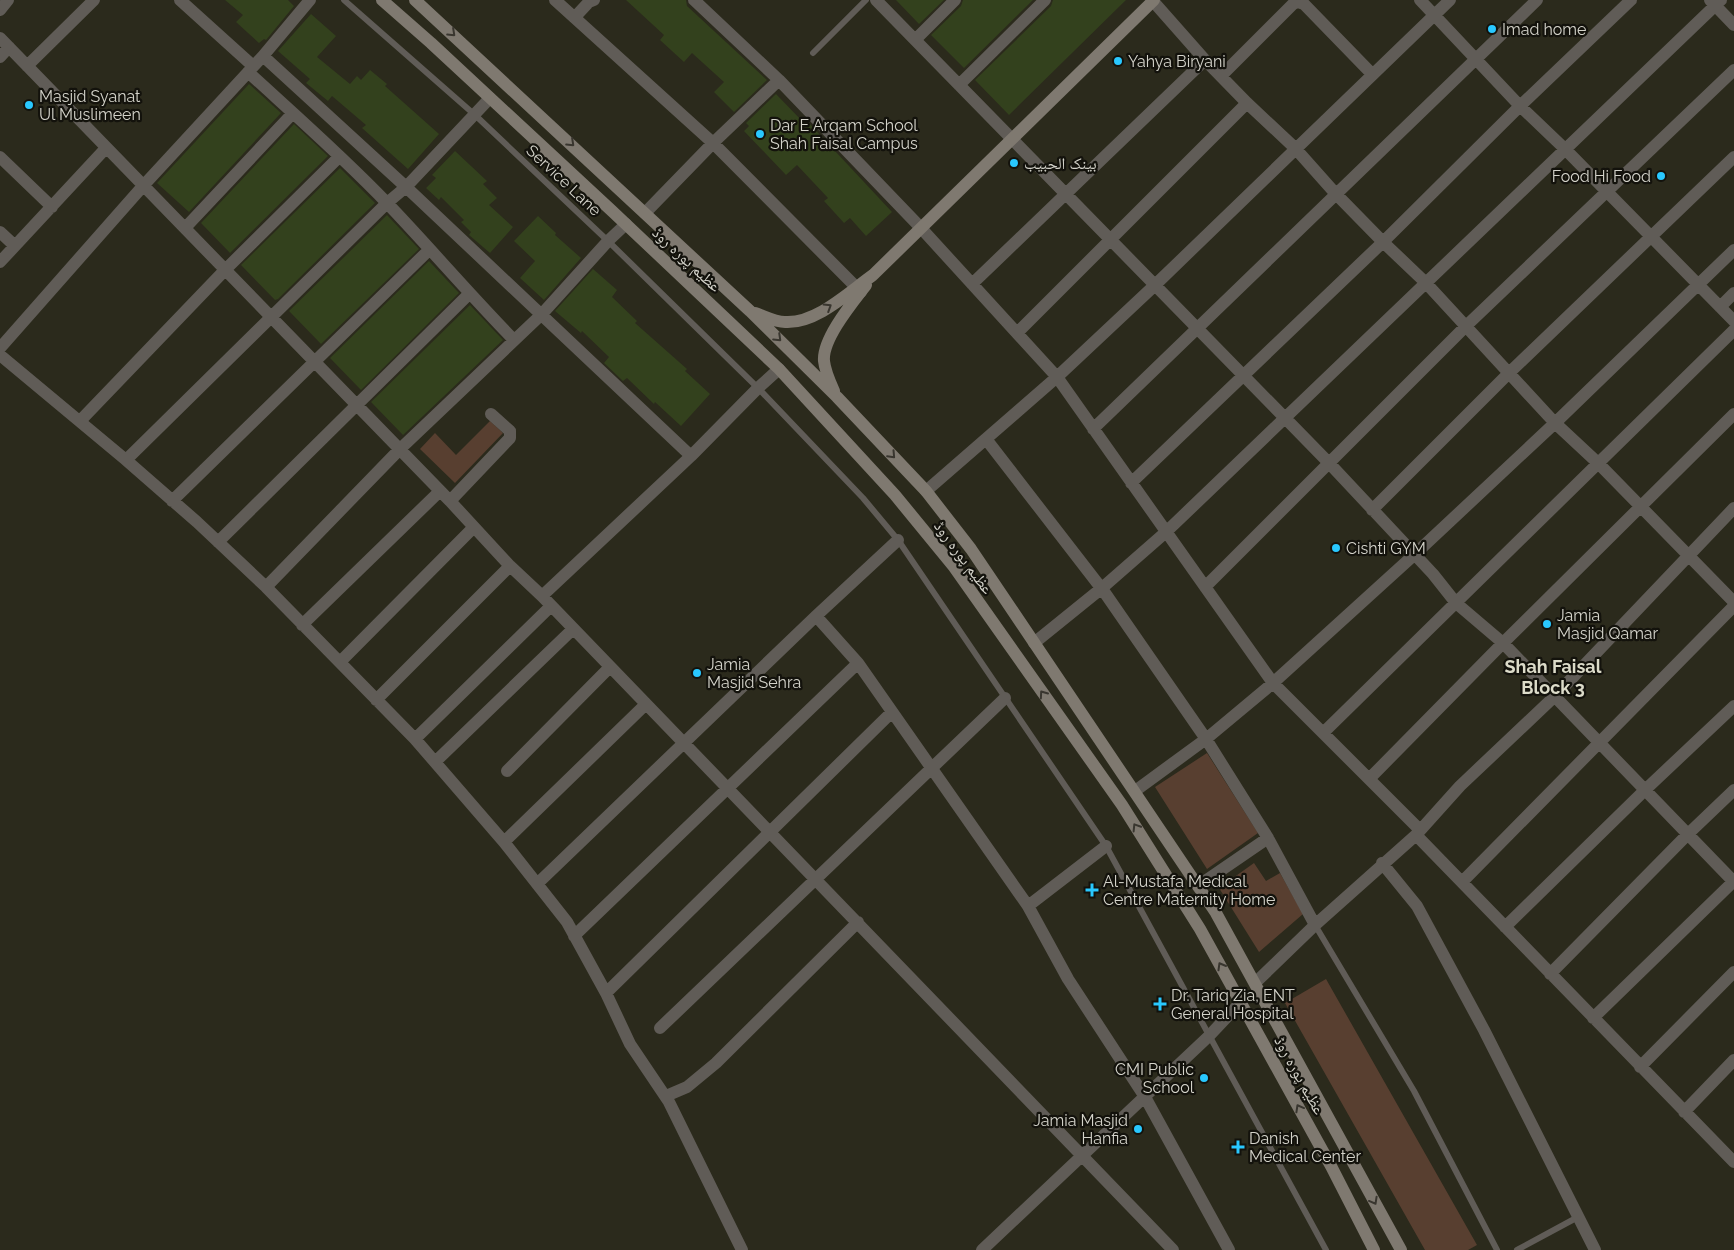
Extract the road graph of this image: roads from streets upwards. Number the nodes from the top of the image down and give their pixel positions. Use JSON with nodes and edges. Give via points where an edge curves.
{"nodes":[{"id":1,"x":8,"y":0,"type":"edge"},
{"id":2,"x":94,"y":0,"type":"edge"},
{"id":3,"x":180,"y":0,"type":"edge"},
{"id":4,"x":310,"y":0,"type":"edge"},
{"id":5,"x":382,"y":0,"type":"edge"},
{"id":6,"x":415,"y":0,"type":"edge"},
{"id":7,"x":555,"y":0,"type":"edge"},
{"id":8,"x":594,"y":0,"type":"edge"},
{"id":9,"x":694,"y":0,"type":"edge"},
{"id":10,"x":876,"y":0,"type":"edge"},
{"id":11,"x":955,"y":0,"type":"edge"},
{"id":12,"x":1045,"y":0,"type":"edge"},
{"id":13,"x":1153,"y":0,"type":"edge"},
{"id":14,"x":1420,"y":0,"type":"edge"},
{"id":15,"x":1450,"y":0,"type":"edge"},
{"id":16,"x":1537,"y":0,"type":"edge"},
{"id":17,"x":1631,"y":0,"type":"edge"},
{"id":18,"x":1715,"y":2,"type":"edge"},
{"id":19,"x":0,"y":10,"type":"edge"},
{"id":20,"x":1435,"y":15,"type":"junction"},
{"id":21,"x":574,"y":17,"type":"junction"},
{"id":22,"x":1734,"y":25,"type":"edge"},
{"id":23,"x":915,"y":40,"type":"junction"},
{"id":24,"x":4,"y":42,"type":"edge"},
{"id":25,"x":263,"y":56,"type":"junction"},
{"id":26,"x":0,"y":57,"type":"edge"},
{"id":27,"x":1477,"y":58,"type":"junction"},
{"id":28,"x":1205,"y":60,"type":"junction"},
{"id":29,"x":27,"y":66,"type":"junction"},
{"id":30,"x":250,"y":69,"type":"junction"},
{"id":31,"x":1734,"y":70,"type":"edge"},
{"id":32,"x":1372,"y":74,"type":"junction"},
{"id":33,"x":1221,"y":76,"type":"junction"},
{"id":34,"x":779,"y":80,"type":"junction"},
{"id":35,"x":959,"y":85,"type":"junction"},
{"id":36,"x":490,"y":98,"type":"junction"},
{"id":37,"x":1246,"y":103,"type":"junction"},
{"id":38,"x":1520,"y":106,"type":"junction"},
{"id":39,"x":294,"y":113,"type":"junction"},
{"id":40,"x":1013,"y":139,"type":"junction"},
{"id":41,"x":713,"y":143,"type":"junction"},
{"id":42,"x":106,"y":148,"type":"junction"},
{"id":43,"x":1295,"y":148,"type":"junction"},
{"id":44,"x":1565,"y":149,"type":"junction"},
{"id":45,"x":339,"y":156,"type":"junction"},
{"id":46,"x":0,"y":157,"type":"edge"},
{"id":47,"x":1734,"y":157,"type":"edge"},
{"id":48,"x":144,"y":186,"type":"junction"},
{"id":49,"x":406,"y":187,"type":"junction"},
{"id":50,"x":1607,"y":192,"type":"junction"},
{"id":51,"x":1335,"y":193,"type":"junction"},
{"id":52,"x":1066,"y":194,"type":"junction"},
{"id":53,"x":627,"y":196,"type":"junction"},
{"id":54,"x":387,"y":203,"type":"junction"},
{"id":55,"x":52,"y":207,"type":"junction"},
{"id":56,"x":612,"y":211,"type":"junction"},
{"id":57,"x":645,"y":212,"type":"junction"},
{"id":58,"x":626,"y":224,"type":"junction"},
{"id":59,"x":184,"y":228,"type":"junction"},
{"id":60,"x":921,"y":228,"type":"junction"},
{"id":61,"x":0,"y":232,"type":"edge"},
{"id":62,"x":1651,"y":237,"type":"junction"},
{"id":63,"x":1110,"y":240,"type":"junction"},
{"id":64,"x":1382,"y":242,"type":"junction"},
{"id":65,"x":15,"y":246,"type":"junction"},
{"id":66,"x":429,"y":250,"type":"junction"},
{"id":67,"x":1734,"y":250,"type":"edge"},
{"id":68,"x":0,"y":262,"type":"edge"},
{"id":69,"x":225,"y":270,"type":"junction"},
{"id":70,"x":1426,"y":283,"type":"junction"},
{"id":71,"x":972,"y":284,"type":"junction"},
{"id":72,"x":1697,"y":284,"type":"junction"},
{"id":73,"x":1154,"y":286,"type":"junction"},
{"id":74,"x":859,"y":289,"type":"junction"},
{"id":75,"x":1734,"y":293,"type":"edge"},
{"id":76,"x":470,"y":294,"type":"junction"},
{"id":77,"x":1720,"y":307,"type":"junction"},
{"id":78,"x":750,"y":311,"type":"junction"},
{"id":79,"x":542,"y":314,"type":"junction"},
{"id":80,"x":270,"y":316,"type":"junction"},
{"id":81,"x":1734,"y":322,"type":"edge"},
{"id":82,"x":1465,"y":327,"type":"junction"},
{"id":83,"x":1196,"y":329,"type":"junction"},
{"id":84,"x":1734,"y":330,"type":"edge"},
{"id":85,"x":1017,"y":333,"type":"junction"},
{"id":86,"x":514,"y":340,"type":"junction"},
{"id":87,"x":0,"y":348,"type":"edge"},
{"id":88,"x":0,"y":355,"type":"edge"},
{"id":89,"x":314,"y":362,"type":"junction"},
{"id":90,"x":779,"y":369,"type":"junction"},
{"id":91,"x":1510,"y":372,"type":"junction"},
{"id":92,"x":1242,"y":376,"type":"junction"},
{"id":93,"x":1057,"y":377,"type":"junction"},
{"id":94,"x":837,"y":397,"type":"junction"},
{"id":95,"x":357,"y":406,"type":"junction"},
{"id":96,"x":491,"y":414,"type":"dead end"},
{"id":97,"x":1734,"y":414,"type":"edge"},
{"id":98,"x":1284,"y":419,"type":"junction"},
{"id":99,"x":80,"y":420,"type":"junction"},
{"id":100,"x":1555,"y":422,"type":"junction"},
{"id":101,"x":1093,"y":428,"type":"junction"},
{"id":102,"x":986,"y":439,"type":"junction"},
{"id":103,"x":399,"y":450,"type":"junction"},
{"id":104,"x":691,"y":456,"type":"junction"},
{"id":105,"x":126,"y":460,"type":"junction"},
{"id":106,"x":1329,"y":464,"type":"junction"},
{"id":107,"x":1599,"y":464,"type":"junction"},
{"id":108,"x":1131,"y":482,"type":"junction"},
{"id":109,"x":440,"y":491,"type":"junction"},
{"id":110,"x":926,"y":491,"type":"junction"},
{"id":111,"x":172,"y":500,"type":"junction"},
{"id":112,"x":450,"y":501,"type":"junction"},
{"id":113,"x":1640,"y":506,"type":"junction"},
{"id":114,"x":1734,"y":508,"type":"edge"},
{"id":115,"x":1372,"y":510,"type":"junction"},
{"id":116,"x":474,"y":527,"type":"junction"},
{"id":117,"x":1166,"y":532,"type":"junction"},
{"id":118,"x":898,"y":540,"type":"road end"},
{"id":119,"x":218,"y":542,"type":"junction"},
{"id":120,"x":1415,"y":554,"type":"junction"},
{"id":121,"x":1688,"y":556,"type":"junction"},
{"id":122,"x":510,"y":566,"type":"junction"},
{"id":123,"x":266,"y":587,"type":"junction"},
{"id":124,"x":1205,"y":587,"type":"junction"},
{"id":125,"x":1102,"y":588,"type":"junction"},
{"id":126,"x":542,"y":596,"type":"junction"},
{"id":127,"x":1732,"y":598,"type":"edge"},
{"id":128,"x":1456,"y":603,"type":"junction"},
{"id":129,"x":551,"y":606,"type":"junction"},
{"id":130,"x":816,"y":616,"type":"junction"},
{"id":131,"x":302,"y":624,"type":"junction"},
{"id":132,"x":573,"y":629,"type":"junction"},
{"id":133,"x":1034,"y":643,"type":"junction"},
{"id":134,"x":1503,"y":643,"type":"junction"},
{"id":135,"x":340,"y":662,"type":"junction"},
{"id":136,"x":858,"y":663,"type":"junction"},
{"id":137,"x":610,"y":667,"type":"junction"},
{"id":138,"x":1273,"y":683,"type":"junction"},
{"id":139,"x":1554,"y":697,"type":"junction"},
{"id":140,"x":1006,"y":698,"type":"road end"},
{"id":141,"x":376,"y":700,"type":"junction"},
{"id":142,"x":646,"y":704,"type":"junction"},
{"id":143,"x":1734,"y":706,"type":"edge"},
{"id":144,"x":892,"y":712,"type":"junction"},
{"id":145,"x":1323,"y":733,"type":"junction"},
{"id":146,"x":1206,"y":738,"type":"junction"},
{"id":147,"x":415,"y":739,"type":"junction"},
{"id":148,"x":684,"y":743,"type":"junction"},
{"id":149,"x":1599,"y":743,"type":"junction"},
{"id":150,"x":435,"y":762,"type":"junction"},
{"id":151,"x":932,"y":769,"type":"junction"},
{"id":152,"x":507,"y":771,"type":"dead end"},
{"id":153,"x":1369,"y":779,"type":"junction"},
{"id":154,"x":726,"y":788,"type":"junction"},
{"id":155,"x":1645,"y":790,"type":"junction"},
{"id":156,"x":1734,"y":790,"type":"edge"},
{"id":157,"x":1135,"y":791,"type":"junction"},
{"id":158,"x":770,"y":832,"type":"junction"},
{"id":159,"x":1418,"y":832,"type":"junction"},
{"id":160,"x":1688,"y":834,"type":"junction"},
{"id":161,"x":1268,"y":838,"type":"junction"},
{"id":162,"x":504,"y":842,"type":"junction"},
{"id":163,"x":1106,"y":846,"type":"road end"},
{"id":164,"x":1382,"y":863,"type":"junction"},
{"id":165,"x":815,"y":879,"type":"junction"},
{"id":166,"x":1734,"y":881,"type":"edge"},
{"id":167,"x":1462,"y":882,"type":"junction"},
{"id":168,"x":537,"y":884,"type":"junction"},
{"id":169,"x":1198,"y":886,"type":"junction"},
{"id":170,"x":1028,"y":906,"type":"junction"},
{"id":171,"x":858,"y":922,"type":"junction"},
{"id":172,"x":1315,"y":925,"type":"junction"},
{"id":173,"x":1505,"y":927,"type":"junction"},
{"id":174,"x":574,"y":936,"type":"junction"},
{"id":175,"x":1734,"y":972,"type":"edge"},
{"id":176,"x":1550,"y":974,"type":"junction"},
{"id":177,"x":1255,"y":983,"type":"junction"},
{"id":178,"x":606,"y":993,"type":"junction"},
{"id":179,"x":1241,"y":1002,"type":"junction"},
{"id":180,"x":1593,"y":1018,"type":"junction"},
{"id":181,"x":660,"y":1028,"type":"dead end"},
{"id":182,"x":1734,"y":1060,"type":"edge"},
{"id":183,"x":1640,"y":1067,"type":"junction"},
{"id":184,"x":666,"y":1096,"type":"junction"},
{"id":185,"x":1145,"y":1097,"type":"junction"},
{"id":186,"x":1684,"y":1112,"type":"junction"},
{"id":187,"x":1084,"y":1156,"type":"junction"},
{"id":188,"x":1351,"y":1158,"type":"junction"},
{"id":189,"x":1733,"y":1159,"type":"edge"},
{"id":190,"x":1331,"y":1166,"type":"junction"},
{"id":191,"x":742,"y":1250,"type":"edge"},
{"id":192,"x":982,"y":1250,"type":"edge"},
{"id":193,"x":1173,"y":1250,"type":"edge"},
{"id":194,"x":1229,"y":1250,"type":"edge"},
{"id":195,"x":1374,"y":1250,"type":"edge"},
{"id":196,"x":1401,"y":1250,"type":"edge"},
{"id":197,"x":1595,"y":1250,"type":"edge"}],
"edges":[{"from":1,"to":19,"type":"street"},
{"from":2,"to":29,"type":"street"},
{"from":3,"to":30,"type":"street"},
{"from":4,"to":25,"type":"street"},
{"from":5,"to":36,"type":"main road","name":"عظیم پورہ روڈ"},
{"from":6,"to":53,"type":"main road","name":"عظیم پورہ روڈ","one_way":true},
{"from":7,"to":21,"type":"street"},
{"from":8,"to":21,"type":"street"},
{"from":9,"to":34,"type":"street"},
{"from":10,"to":23,"type":"street"},
{"from":11,"to":23,"type":"street"},
{"from":12,"to":35,"type":"street"},
{"from":13,"to":28,"type":"street"},
{"from":13,"to":40,"type":"main road"},
{"from":14,"to":20,"type":"street"},
{"from":15,"to":20,"type":"street"},
{"from":16,"to":27,"type":"street"},
{"from":17,"to":38,"type":"street"},
{"from":18,"to":22,"type":"street"},
{"from":18,"to":44,"type":"street"},
{"from":20,"to":27,"type":"street"},
{"from":20,"to":32,"type":"street"},
{"from":21,"to":41,"type":"street"},
{"from":23,"to":35,"type":"street"},
{"from":24,"to":26,"type":"street"},
{"from":24,"to":29,"type":"street"},
{"from":25,"to":30,"type":"street"},
{"from":25,"to":49,"type":"street"},
{"from":27,"to":38,"type":"street"},
{"from":27,"to":51,"type":"street"},
{"from":28,"to":33,"type":"street"},
{"from":28,"to":52,"type":"street"},
{"from":29,"to":42,"type":"street"},
{"from":30,"to":39,"type":"street"},
{"from":30,"to":48,"type":"street"},
{"from":31,"to":50,"type":"street"},
{"from":32,"to":33,"type":"street","via":[[1304,4],[1298,2]]},
{"from":32,"to":43,"type":"street"},
{"from":33,"to":37,"type":"street"},
{"from":34,"to":41,"type":"street"},
{"from":34,"to":60,"type":"street"},
{"from":35,"to":40,"type":"street"},
{"from":36,"to":49,"type":"street"},
{"from":36,"to":56,"type":"main road","name":"عظیم پورہ روڈ"},
{"from":37,"to":43,"type":"street"},
{"from":37,"to":63,"type":"street"},
{"from":38,"to":44,"type":"street"},
{"from":38,"to":64,"type":"street"},
{"from":39,"to":45,"type":"street"},
{"from":39,"to":59,"type":"street"},
{"from":40,"to":52,"type":"street"},
{"from":40,"to":60,"type":"main road"},
{"from":41,"to":57,"type":"street"},
{"from":41,"to":74,"type":"street"},
{"from":42,"to":48,"type":"street"},
{"from":42,"to":55,"type":"street"},
{"from":43,"to":51,"type":"street"},
{"from":43,"to":73,"type":"street"},
{"from":44,"to":50,"type":"street"},
{"from":44,"to":70,"type":"street"},
{"from":45,"to":54,"type":"street"},
{"from":45,"to":69,"type":"street"},
{"from":46,"to":55,"type":"street"},
{"from":47,"to":62,"type":"street"},
{"from":48,"to":59,"type":"street"},
{"from":48,"to":87,"type":"street"},
{"from":49,"to":54,"type":"street"},
{"from":49,"to":79,"type":"street"},
{"from":50,"to":62,"type":"street"},
{"from":50,"to":82,"type":"street"},
{"from":51,"to":64,"type":"street"},
{"from":51,"to":83,"type":"street"},
{"from":52,"to":63,"type":"street"},
{"from":52,"to":71,"type":"street"},
{"from":53,"to":56,"type":"main road"},
{"from":53,"to":57,"type":"main road","name":"عظیم پورہ روڈ"},
{"from":54,"to":66,"type":"street"},
{"from":54,"to":80,"type":"street"},
{"from":55,"to":65,"type":"street"},
{"from":56,"to":58,"type":"main road","name":"عظیم پورہ روڈ"},
{"from":57,"to":78,"type":"main road","name":"عظیم پورہ روڈ"},
{"from":58,"to":79,"type":"street"},
{"from":58,"to":90,"type":"main road","name":"عظیم پورہ روڈ"},
{"from":59,"to":69,"type":"street"},
{"from":60,"to":71,"type":"street"},
{"from":60,"to":74,"type":"main road"},
{"from":61,"to":65,"type":"street"},
{"from":62,"to":72,"type":"street"},
{"from":62,"to":91,"type":"street"},
{"from":63,"to":73,"type":"street"},
{"from":63,"to":85,"type":"street"},
{"from":64,"to":70,"type":"street"},
{"from":64,"to":92,"type":"street"},
{"from":65,"to":68,"type":"street"},
{"from":66,"to":76,"type":"street"},
{"from":66,"to":89,"type":"street"},
{"from":67,"to":72,"type":"street"},
{"from":69,"to":80,"type":"street"},
{"from":69,"to":99,"type":"street"},
{"from":70,"to":82,"type":"street"},
{"from":70,"to":98,"type":"street"},
{"from":71,"to":85,"type":"street"},
{"from":72,"to":77,"type":"street"},
{"from":72,"to":100,"type":"street"},
{"from":73,"to":83,"type":"street"},
{"from":73,"to":93,"type":"street"},
{"from":78,"to":74,"type":"main road","one_way":true,"via":[[783,322],[802,322]]},
{"from":74,"to":94,"type":"main road","via":[[826,346],[824,360]]},
{"from":75,"to":77,"type":"street"},
{"from":76,"to":86,"type":"street"},
{"from":76,"to":95,"type":"street"},
{"from":77,"to":81,"type":"street"},
{"from":78,"to":94,"type":"main road","name":"عظیم پورہ روڈ","one_way":true},
{"from":79,"to":86,"type":"street"},
{"from":79,"to":104,"type":"street"},
{"from":80,"to":89,"type":"street"},
{"from":80,"to":105,"type":"street"},
{"from":82,"to":91,"type":"street"},
{"from":82,"to":106,"type":"street"},
{"from":83,"to":92,"type":"street"},
{"from":83,"to":101,"type":"street"},
{"from":84,"to":107,"type":"street"},
{"from":85,"to":93,"type":"street"},
{"from":86,"to":103,"type":"street"},
{"from":88,"to":99,"type":"street"},
{"from":89,"to":95,"type":"street"},
{"from":89,"to":111,"type":"street"},
{"from":90,"to":104,"type":"street"},
{"from":179,"to":90,"type":"main road","name":"عظیم پورہ روڈ","one_way":true,"via":[[1200,929],[1122,805],[954,567],[895,495]]},
{"from":91,"to":100,"type":"street"},
{"from":91,"to":115,"type":"street"},
{"from":92,"to":98,"type":"street"},
{"from":92,"to":108,"type":"street"},
{"from":93,"to":101,"type":"street"},
{"from":93,"to":102,"type":"street"},
{"from":94,"to":110,"type":"main road","name":"عظیم پورہ روڈ","one_way":true},
{"from":95,"to":103,"type":"street"},
{"from":95,"to":119,"type":"street"},
{"from":96,"to":112,"type":"street","via":[[510,431],[510,438]]},
{"from":97,"to":113,"type":"street"},
{"from":98,"to":106,"type":"street"},
{"from":98,"to":117,"type":"street"},
{"from":99,"to":105,"type":"street"},
{"from":100,"to":107,"type":"street"},
{"from":100,"to":120,"type":"street"},
{"from":101,"to":108,"type":"street"},
{"from":102,"to":110,"type":"street"},
{"from":102,"to":125,"type":"street"},
{"from":103,"to":109,"type":"street"},
{"from":103,"to":123,"type":"street"},
{"from":104,"to":126,"type":"street"},
{"from":105,"to":111,"type":"street"},
{"from":106,"to":115,"type":"street"},
{"from":106,"to":124,"type":"street"},
{"from":107,"to":113,"type":"street"},
{"from":107,"to":128,"type":"street"},
{"from":108,"to":117,"type":"street"},
{"from":109,"to":112,"type":"street"},
{"from":109,"to":131,"type":"street"},
{"from":110,"to":133,"type":"main road","name":"عظیم پورہ روڈ","via":[[971,549]]},
{"from":111,"to":119,"type":"street"},
{"from":112,"to":116,"type":"street"},
{"from":113,"to":121,"type":"street"},
{"from":113,"to":134,"type":"street"},
{"from":114,"to":121,"type":"street"},
{"from":115,"to":120,"type":"street"},
{"from":116,"to":122,"type":"street"},
{"from":116,"to":135,"type":"street"},
{"from":117,"to":124,"type":"street"},
{"from":117,"to":125,"type":"street"},
{"from":118,"to":130,"type":"street"},
{"from":119,"to":123,"type":"street"},
{"from":120,"to":128,"type":"street"},
{"from":120,"to":138,"type":"street"},
{"from":121,"to":127,"type":"street"},
{"from":121,"to":139,"type":"street"},
{"from":122,"to":126,"type":"street"},
{"from":122,"to":141,"type":"street"},
{"from":123,"to":131,"type":"street"},
{"from":124,"to":138,"type":"street"},
{"from":125,"to":133,"type":"street"},
{"from":125,"to":146,"type":"street"},
{"from":126,"to":129,"type":"street"},
{"from":127,"to":149,"type":"street"},
{"from":128,"to":134,"type":"street"},
{"from":128,"to":145,"type":"street"},
{"from":129,"to":132,"type":"street"},
{"from":129,"to":147,"type":"street"},
{"from":130,"to":136,"type":"street"},
{"from":130,"to":148,"type":"street"},
{"from":131,"to":135,"type":"street"},
{"from":132,"to":137,"type":"street"},
{"from":132,"to":150,"type":"street"},
{"from":133,"to":157,"type":"main road","name":"عظیم پورہ روڈ"},
{"from":134,"to":139,"type":"street"},
{"from":134,"to":153,"type":"street"},
{"from":135,"to":141,"type":"street"},
{"from":136,"to":144,"type":"street"},
{"from":136,"to":154,"type":"street"},
{"from":137,"to":142,"type":"street"},
{"from":137,"to":152,"type":"street"},
{"from":138,"to":145,"type":"street"},
{"from":138,"to":146,"type":"street"},
{"from":139,"to":149,"type":"street"},
{"from":139,"to":159,"type":"street","via":[[1460,786]]},
{"from":140,"to":151,"type":"street"},
{"from":141,"to":147,"type":"street"},
{"from":142,"to":148,"type":"street"},
{"from":142,"to":162,"type":"street"},
{"from":143,"to":155,"type":"street"},
{"from":144,"to":151,"type":"street"},
{"from":144,"to":158,"type":"street"},
{"from":145,"to":153,"type":"street"},
{"from":146,"to":157,"type":"street"},
{"from":146,"to":161,"type":"street"},
{"from":147,"to":150,"type":"street"},
{"from":148,"to":154,"type":"street"},
{"from":148,"to":168,"type":"street"},
{"from":149,"to":155,"type":"street"},
{"from":149,"to":167,"type":"street"},
{"from":150,"to":162,"type":"street"},
{"from":151,"to":165,"type":"street"},
{"from":151,"to":170,"type":"street"},
{"from":153,"to":159,"type":"street"},
{"from":154,"to":158,"type":"street"},
{"from":154,"to":174,"type":"street"},
{"from":155,"to":160,"type":"street"},
{"from":155,"to":173,"type":"street"},
{"from":156,"to":160,"type":"street"},
{"from":157,"to":169,"type":"main road","name":"عظیم پورہ روڈ"},
{"from":158,"to":165,"type":"street"},
{"from":158,"to":178,"type":"street"},
{"from":159,"to":164,"type":"street"},
{"from":159,"to":167,"type":"street"},
{"from":160,"to":166,"type":"street"},
{"from":160,"to":176,"type":"street"},
{"from":161,"to":169,"type":"street"},
{"from":161,"to":172,"type":"street"},
{"from":162,"to":168,"type":"street"},
{"from":163,"to":170,"type":"street"},
{"from":164,"to":172,"type":"street"},
{"from":164,"to":197,"type":"street","via":[[1417,906],[1484,1030]]},
{"from":165,"to":171,"type":"street"},
{"from":165,"to":181,"type":"street"},
{"from":166,"to":180,"type":"street"},
{"from":167,"to":173,"type":"street"},
{"from":168,"to":174,"type":"street"},
{"from":169,"to":177,"type":"main road","name":"عظیم پورہ روڈ"},
{"from":170,"to":185,"type":"street","via":[[1068,979]]},
{"from":171,"to":184,"type":"street","via":[[716,1063],[687,1087]]},
{"from":171,"to":187,"type":"street"},
{"from":172,"to":177,"type":"street"},
{"from":173,"to":176,"type":"street"},
{"from":174,"to":178,"type":"street"},
{"from":175,"to":183,"type":"street"},
{"from":176,"to":180,"type":"street"},
{"from":177,"to":188,"type":"main road","name":"عظیم پورہ روڈ"},
{"from":178,"to":184,"type":"street","via":[[630,1044]]},
{"from":179,"to":185,"type":"street"},
{"from":190,"to":179,"type":"main road","name":"عظیم پورہ روڈ","one_way":true},
{"from":180,"to":183,"type":"street"},
{"from":182,"to":186,"type":"street"},
{"from":183,"to":186,"type":"street"},
{"from":184,"to":191,"type":"street"},
{"from":185,"to":187,"type":"street"},
{"from":185,"to":194,"type":"street"},
{"from":186,"to":189,"type":"street"},
{"from":187,"to":192,"type":"street"},
{"from":187,"to":193,"type":"street"},
{"from":188,"to":190,"type":"main road"},
{"from":188,"to":196,"type":"main road","name":"عظیم پورہ روڈ","one_way":true},
{"from":190,"to":195,"type":"main road","name":"عظیم پورہ روڈ"}]}
